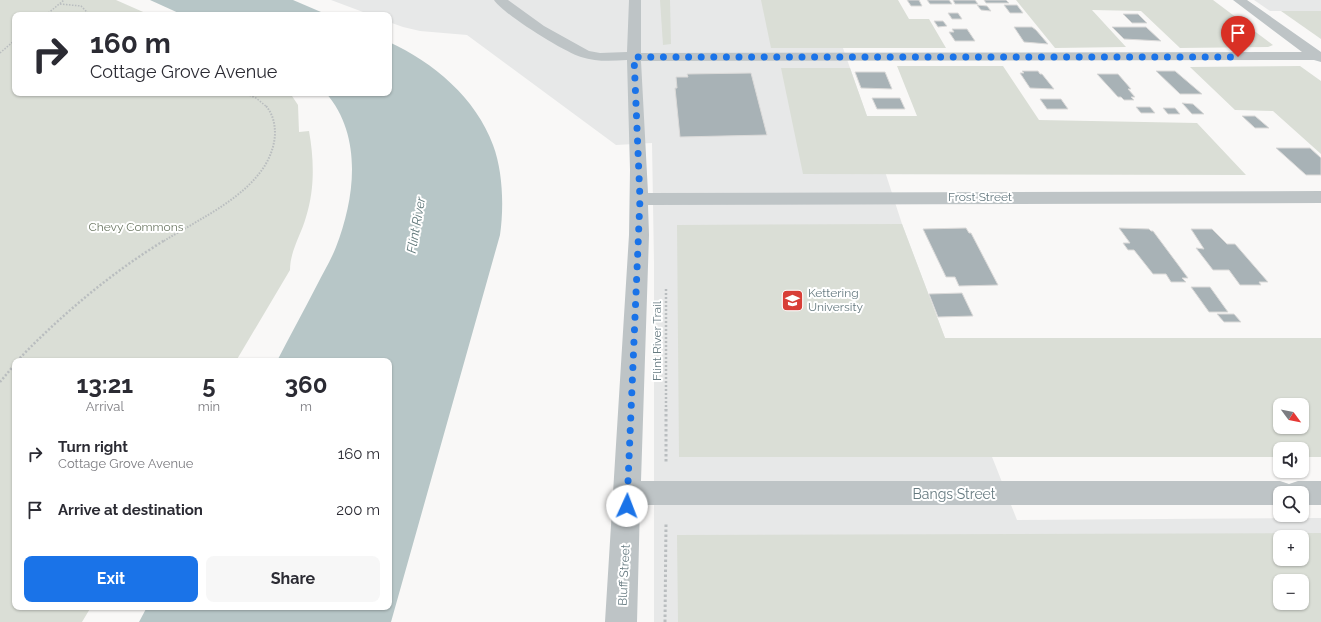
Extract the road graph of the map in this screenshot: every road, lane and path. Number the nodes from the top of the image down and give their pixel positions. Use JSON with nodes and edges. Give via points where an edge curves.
{"nodes":[{"id":1,"x":64,"y":0,"type":"edge"},
{"id":2,"x":500,"y":0,"type":"edge"},
{"id":3,"x":635,"y":0,"type":"edge"},
{"id":4,"x":1239,"y":0,"type":"edge"},
{"id":5,"x":60,"y":4,"type":"junction"},
{"id":6,"x":50,"y":12,"type":"edge"},
{"id":7,"x":89,"y":12,"type":"edge"},
{"id":8,"x":12,"y":43,"type":"edge"},
{"id":9,"x":0,"y":53,"type":"edge"},
{"id":10,"x":634,"y":56,"type":"junction"},
{"id":11,"x":1320,"y":57,"type":"edge"},
{"id":12,"x":252,"y":96,"type":"edge"},
{"id":13,"x":1321,"y":197,"type":"edge"},
{"id":14,"x":640,"y":199,"type":"junction"},
{"id":15,"x":666,"y":281,"type":"dead end"},
{"id":16,"x":20,"y":358,"type":"edge"},
{"id":17,"x":12,"y":368,"type":"edge"},
{"id":18,"x":0,"y":382,"type":"edge"},
{"id":19,"x":666,"y":470,"type":"dead end"},
{"id":20,"x":627,"y":493,"type":"junction"},
{"id":21,"x":1273,"y":493,"type":"edge"},
{"id":22,"x":1309,"y":493,"type":"edge"},
{"id":23,"x":1321,"y":493,"type":"edge"},
{"id":24,"x":666,"y":520,"type":"dead end"},
{"id":25,"x":621,"y":622,"type":"edge"},
{"id":26,"x":665,"y":622,"type":"edge"}],
"edges":[{"from":1,"to":5,"type":"path"},
{"from":2,"to":10,"type":"street","via":[[532,25],[585,54],[600,57]]},
{"from":3,"to":10,"type":"street","name":"Bluff Street"},
{"from":4,"to":11,"type":"street"},
{"from":5,"to":6,"type":"path"},
{"from":5,"to":7,"type":"path","via":[[80,6]]},
{"from":8,"to":9,"type":"path"},
{"from":10,"to":11,"type":"street"},
{"from":10,"to":14,"type":"street","name":"Bluff Street"},
{"from":12,"to":16,"type":"path","via":[[266,104],[273,115],[276,141],[272,152],[250,184],[232,200],[138,257],[106,281],[55,324]]},
{"from":13,"to":14,"type":"street","name":"Frost Street"},
{"from":14,"to":20,"type":"street","name":"Bluff Street"},
{"from":15,"to":19,"type":"path","name":"Flint River Trail"},
{"from":17,"to":18,"type":"path"},
{"from":20,"to":21,"type":"street","name":"Bangs Street"},
{"from":20,"to":25,"type":"street","name":"Bluff Street"},
{"from":22,"to":23,"type":"street"},
{"from":24,"to":26,"type":"path"}]}
